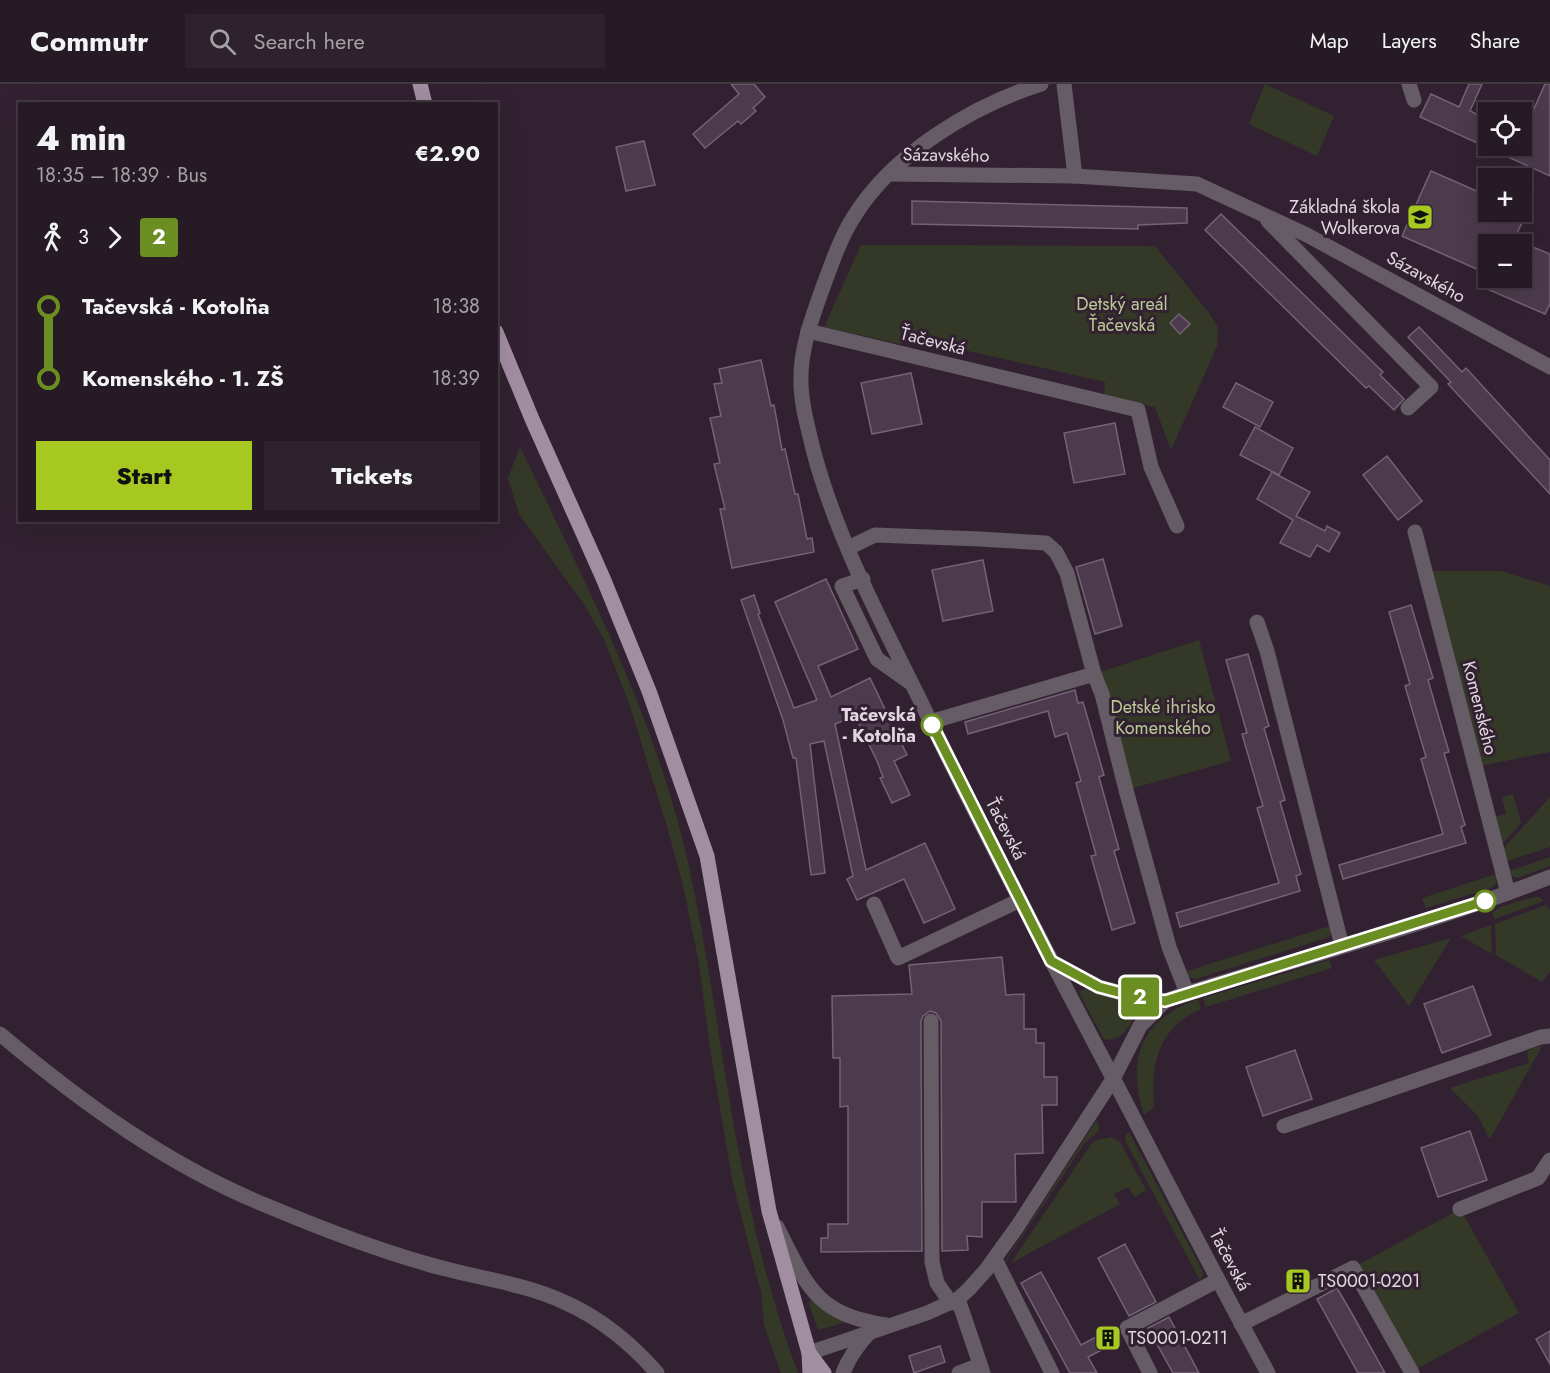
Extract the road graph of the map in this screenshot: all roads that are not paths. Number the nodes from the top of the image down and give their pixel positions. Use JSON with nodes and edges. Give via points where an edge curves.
{"nodes":[{"id":1,"x":420,"y":84,"type":"edge"},
{"id":2,"x":1041,"y":84,"type":"edge"},
{"id":3,"x":1064,"y":84,"type":"edge"},
{"id":4,"x":1409,"y":84,"type":"edge"},
{"id":5,"x":1414,"y":100,"type":"dead end"},
{"id":6,"x":424,"y":102,"type":"edge"},
{"id":7,"x":889,"y":174,"type":"junction"},
{"id":8,"x":1075,"y":176,"type":"junction"},
{"id":9,"x":1259,"y":212,"type":"junction"},
{"id":10,"x":808,"y":331,"type":"junction"},
{"id":11,"x":498,"y":337,"type":"edge"},
{"id":12,"x":1550,"y":367,"type":"edge"},
{"id":13,"x":1408,"y":408,"type":"dead end"},
{"id":14,"x":1177,"y":526,"type":"dead end"},
{"id":15,"x":1415,"y":532,"type":"dead end"},
{"id":16,"x":848,"y":548,"type":"junction"},
{"id":17,"x":863,"y":579,"type":"junction"},
{"id":18,"x":1257,"y":622,"type":"dead end"},
{"id":19,"x":1094,"y":674,"type":"junction"},
{"id":20,"x":912,"y":684,"type":"junction"},
{"id":21,"x":930,"y":722,"type":"junction"},
{"id":22,"x":1549,"y":879,"type":"edge"},
{"id":23,"x":1508,"y":893,"type":"junction"},
{"id":24,"x":1020,"y":900,"type":"junction"},
{"id":25,"x":874,"y":904,"type":"dead end"},
{"id":26,"x":1342,"y":946,"type":"junction"},
{"id":27,"x":1051,"y":961,"type":"junction"},
{"id":28,"x":1187,"y":993,"type":"junction"},
{"id":29,"x":1165,"y":1001,"type":"junction"},
{"id":30,"x":931,"y":1021,"type":"dead end"},
{"id":31,"x":0,"y":1034,"type":"edge"},
{"id":32,"x":1550,"y":1036,"type":"edge"},
{"id":33,"x":1113,"y":1079,"type":"junction"},
{"id":34,"x":1284,"y":1126,"type":"dead end"},
{"id":35,"x":1550,"y":1160,"type":"edge"},
{"id":36,"x":1460,"y":1209,"type":"dead end"},
{"id":37,"x":769,"y":1210,"type":"junction"},
{"id":38,"x":994,"y":1259,"type":"junction"},
{"id":39,"x":1218,"y":1280,"type":"junction"},
{"id":40,"x":954,"y":1301,"type":"junction"},
{"id":41,"x":1241,"y":1324,"type":"junction"},
{"id":42,"x":889,"y":1325,"type":"junction"},
{"id":43,"x":871,"y":1331,"type":"junction"},
{"id":44,"x":809,"y":1353,"type":"junction"},
{"id":45,"x":982,"y":1369,"type":"edge"},
{"id":46,"x":657,"y":1373,"type":"edge"},
{"id":47,"x":810,"y":1373,"type":"edge"},
{"id":48,"x":824,"y":1373,"type":"edge"},
{"id":49,"x":843,"y":1373,"type":"edge"},
{"id":50,"x":959,"y":1373,"type":"edge"},
{"id":51,"x":1052,"y":1373,"type":"edge"},
{"id":52,"x":1150,"y":1373,"type":"edge"},
{"id":53,"x":1268,"y":1373,"type":"edge"},
{"id":54,"x":1412,"y":1373,"type":"edge"}],
"edges":[{"from":1,"to":6,"type":"main road"},
{"from":2,"to":7,"type":"street","name":"Ťačevská","via":[[988,104],[929,139]]},
{"from":3,"to":8,"type":"street"},
{"from":4,"to":5,"type":"street"},
{"from":7,"to":8,"type":"street","name":"Sázavského"},
{"from":7,"to":10,"type":"street","name":"Ťačevská","via":[[864,202],[842,238]]},
{"from":8,"to":9,"type":"street","name":"Sázavského","via":[[1197,184]]},
{"from":9,"to":12,"type":"street","name":"Sázavského"},
{"from":9,"to":13,"type":"street","via":[[1431,387]]},
{"from":10,"to":14,"type":"street","name":"Ťačevská","via":[[1138,410],[1151,467]]},
{"from":10,"to":16,"type":"street","name":"Ťačevská","via":[[801,376],[803,406],[825,489]]},
{"from":11,"to":37,"type":"main road","via":[[649,691],[707,855]]},
{"from":15,"to":23,"type":"street","name":"Komenského"},
{"from":16,"to":17,"type":"street","name":"Ťačevská"},
{"from":16,"to":19,"type":"street","via":[[875,536],[1046,543],[1056,552],[1067,573]]},
{"from":17,"to":20,"type":"street","name":"Ťačevská"},
{"from":17,"to":20,"type":"street","via":[[842,586],[877,659]]},
{"from":18,"to":26,"type":"street"},
{"from":19,"to":21,"type":"street"},
{"from":19,"to":28,"type":"street","via":[[1169,947]]},
{"from":20,"to":21,"type":"street","name":"Ťačevská"},
{"from":21,"to":24,"type":"street","name":"Ťačevská"},
{"from":22,"to":23,"type":"street"},
{"from":23,"to":26,"type":"street"},
{"from":24,"to":25,"type":"street","via":[[898,958]]},
{"from":24,"to":27,"type":"street","name":"Ťačevská"},
{"from":26,"to":28,"type":"street"},
{"from":27,"to":29,"type":"street","via":[[1099,987]]},
{"from":27,"to":33,"type":"street","name":"Ťačevská"},
{"from":28,"to":29,"type":"street"},
{"from":29,"to":33,"type":"street","via":[[1140,1026]]},
{"from":30,"to":40,"type":"street","via":[[932,1262],[937,1284]]},
{"from":31,"to":46,"type":"street","via":[[128,1132],[196,1172],[343,1236],[422,1263],[564,1302],[620,1338]]},
{"from":32,"to":34,"type":"street"},
{"from":33,"to":38,"type":"street"},
{"from":33,"to":39,"type":"street","name":"Ťačevská"},
{"from":35,"to":36,"type":"street","via":[[1538,1178]]},
{"from":37,"to":42,"type":"street","via":[[816,1295],[846,1315]]},
{"from":37,"to":44,"type":"main road"},
{"from":38,"to":40,"type":"street"},
{"from":38,"to":51,"type":"street"},
{"from":39,"to":41,"type":"street","name":"Ťačevská"},
{"from":39,"to":52,"type":"street","via":[[1126,1328]]},
{"from":40,"to":42,"type":"street"},
{"from":40,"to":45,"type":"street"},
{"from":41,"to":53,"type":"street","name":"Ťačevská"},
{"from":41,"to":54,"type":"street","via":[[1353,1268]]},
{"from":42,"to":43,"type":"street"},
{"from":43,"to":44,"type":"street"},
{"from":43,"to":49,"type":"street","via":[[856,1346]]},
{"from":44,"to":47,"type":"main road"},
{"from":44,"to":48,"type":"main road"},
{"from":45,"to":50,"type":"street"}]}
